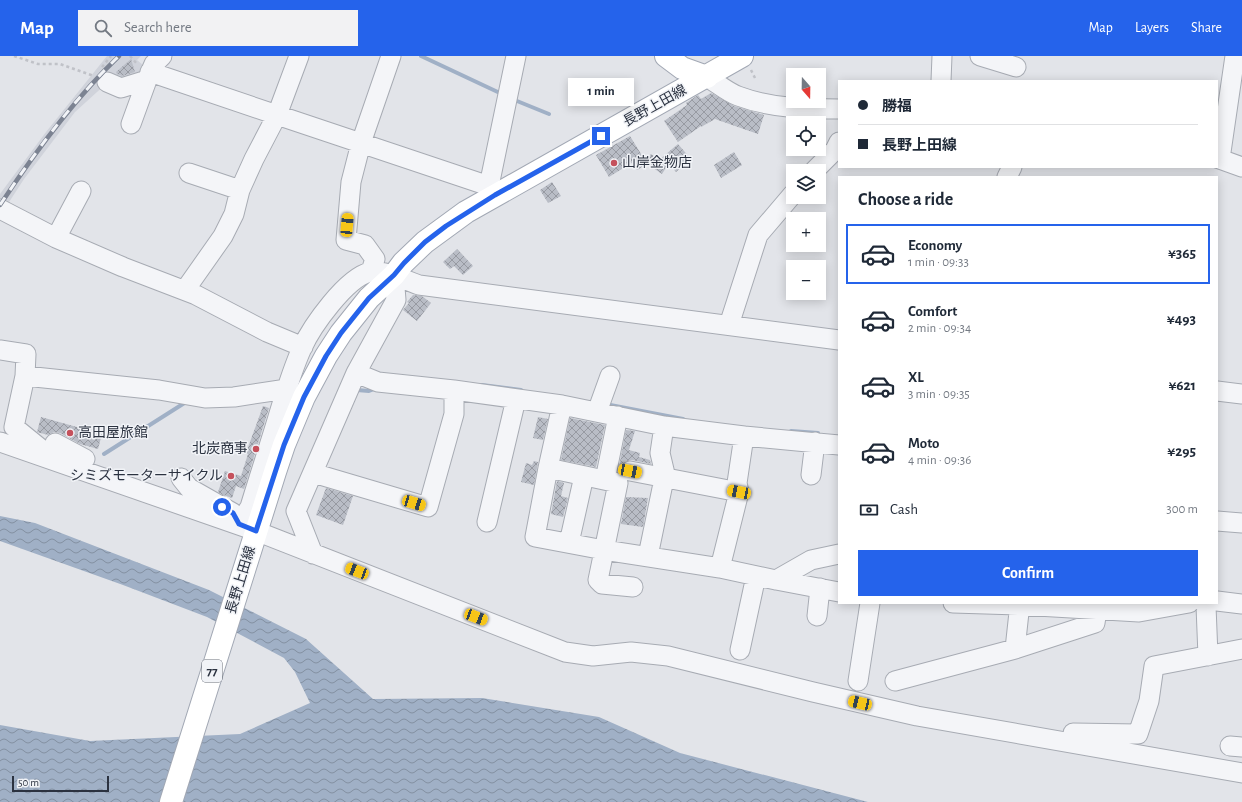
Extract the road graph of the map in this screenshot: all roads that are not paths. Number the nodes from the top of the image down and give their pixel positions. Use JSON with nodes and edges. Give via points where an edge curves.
{"nodes":[{"id":1,"x":162,"y":56,"type":"edge"},
{"id":2,"x":299,"y":56,"type":"edge"},
{"id":3,"x":390,"y":56,"type":"edge"},
{"id":4,"x":516,"y":56,"type":"edge"},
{"id":5,"x":666,"y":56,"type":"edge"},
{"id":6,"x":942,"y":56,"type":"edge"},
{"id":7,"x":980,"y":56,"type":"edge"},
{"id":8,"x":1235,"y":56,"type":"edge"},
{"id":9,"x":747,"y":64,"type":"edge"},
{"id":10,"x":1016,"y":67,"type":"dead end"},
{"id":11,"x":149,"y":76,"type":"junction"},
{"id":12,"x":707,"y":77,"type":"junction"},
{"id":13,"x":99,"y":79,"type":"road end"},
{"id":14,"x":942,"y":80,"type":"edge"},
{"id":15,"x":838,"y":109,"type":"edge"},
{"id":16,"x":277,"y":115,"type":"junction"},
{"id":17,"x":131,"y":124,"type":"dead end"},
{"id":18,"x":361,"y":143,"type":"junction"},
{"id":19,"x":838,"y":144,"type":"edge"},
{"id":20,"x":1218,"y":159,"type":"edge"},
{"id":21,"x":821,"y":164,"type":"edge"},
{"id":22,"x":1242,"y":167,"type":"edge"},
{"id":23,"x":189,"y":173,"type":"dead end"},
{"id":24,"x":81,"y":190,"type":"dead end"},
{"id":25,"x":240,"y":190,"type":"junction"},
{"id":26,"x":492,"y":190,"type":"junction"},
{"id":27,"x":786,"y":202,"type":"edge"},
{"id":28,"x":0,"y":209,"type":"edge"},
{"id":29,"x":56,"y":238,"type":"junction"},
{"id":30,"x":371,"y":271,"type":"junction"},
{"id":31,"x":394,"y":275,"type":"junction"},
{"id":32,"x":185,"y":290,"type":"junction"},
{"id":33,"x":729,"y":325,"type":"junction"},
{"id":34,"x":838,"y":340,"type":"edge"},
{"id":35,"x":303,"y":347,"type":"junction"},
{"id":36,"x":0,"y":350,"type":"edge"},
{"id":37,"x":356,"y":373,"type":"junction"},
{"id":38,"x":25,"y":376,"type":"junction"},
{"id":39,"x":610,"y":376,"type":"dead end"},
{"id":40,"x":287,"y":389,"type":"junction"},
{"id":41,"x":454,"y":390,"type":"junction"},
{"id":42,"x":1218,"y":391,"type":"edge"},
{"id":43,"x":1242,"y":394,"type":"edge"},
{"id":44,"x":516,"y":398,"type":"junction"},
{"id":45,"x":562,"y":405,"type":"junction"},
{"id":46,"x":597,"y":412,"type":"junction"},
{"id":47,"x":618,"y":416,"type":"junction"},
{"id":48,"x":664,"y":426,"type":"junction"},
{"id":49,"x":744,"y":436,"type":"junction"},
{"id":50,"x":0,"y":442,"type":"edge"},
{"id":51,"x":815,"y":442,"type":"junction"},
{"id":52,"x":838,"y":445,"type":"edge"},
{"id":53,"x":50,"y":450,"type":"junction"},
{"id":54,"x":548,"y":468,"type":"junction"},
{"id":55,"x":630,"y":471,"type":"dead end"},
{"id":56,"x":313,"y":472,"type":"junction"},
{"id":57,"x":811,"y":475,"type":"dead end"},
{"id":58,"x":584,"y":476,"type":"junction"},
{"id":59,"x":181,"y":478,"type":"dead end"},
{"id":60,"x":665,"y":478,"type":"junction"},
{"id":61,"x":605,"y":480,"type":"junction"},
{"id":62,"x":739,"y":492,"type":"junction"},
{"id":63,"x":1218,"y":521,"type":"edge"},
{"id":64,"x":487,"y":522,"type":"dead end"},
{"id":65,"x":1242,"y":523,"type":"edge"},
{"id":66,"x":249,"y":532,"type":"junction"},
{"id":67,"x":569,"y":543,"type":"junction"},
{"id":68,"x":604,"y":550,"type":"junction"},
{"id":69,"x":313,"y":554,"type":"junction"},
{"id":70,"x":838,"y":554,"type":"edge"},
{"id":71,"x":648,"y":556,"type":"junction"},
{"id":72,"x":720,"y":568,"type":"junction"},
{"id":73,"x":756,"y":576,"type":"junction"},
{"id":74,"x":776,"y":580,"type":"junction"},
{"id":75,"x":633,"y":587,"type":"dead end"},
{"id":76,"x":820,"y":588,"type":"junction"},
{"id":77,"x":838,"y":592,"type":"edge"},
{"id":78,"x":1218,"y":602,"type":"edge"},
{"id":79,"x":870,"y":604,"type":"edge"},
{"id":80,"x":1020,"y":604,"type":"edge"},
{"id":81,"x":1183,"y":604,"type":"edge"},
{"id":82,"x":1205,"y":604,"type":"edge"},
{"id":83,"x":1242,"y":604,"type":"edge"},
{"id":84,"x":1097,"y":610,"type":"junction"},
{"id":85,"x":817,"y":616,"type":"dead end"},
{"id":86,"x":1015,"y":649,"type":"junction"},
{"id":87,"x":1242,"y":649,"type":"edge"},
{"id":88,"x":740,"y":650,"type":"dead end"},
{"id":89,"x":1208,"y":656,"type":"junction"},
{"id":90,"x":858,"y":681,"type":"dead end"},
{"id":91,"x":895,"y":681,"type":"dead end"},
{"id":92,"x":1055,"y":739,"type":"junction"},
{"id":93,"x":1242,"y":773,"type":"edge"},
{"id":94,"x":171,"y":802,"type":"edge"}],
"edges":[{"from":1,"to":11,"type":"street","via":[[154,64]]},
{"from":2,"to":16,"type":"street"},
{"from":3,"to":18,"type":"street"},
{"from":4,"to":26,"type":"street"},
{"from":5,"to":12,"type":"main road","via":[[682,68]]},
{"from":6,"to":14,"type":"street"},
{"from":7,"to":10,"type":"street"},
{"from":8,"to":20,"type":"street"},
{"from":9,"to":12,"type":"main road","name":"長野上田線","number":"77"},
{"from":11,"to":13,"type":"street","via":[[121,88]]},
{"from":11,"to":16,"type":"street"},
{"from":11,"to":17,"type":"street"},
{"from":12,"to":15,"type":"street","via":[[738,96],[766,103],[803,110]]},
{"from":12,"to":26,"type":"main road","name":"長野上田線","number":"77"},
{"from":16,"to":18,"type":"street"},
{"from":16,"to":25,"type":"street"},
{"from":18,"to":26,"type":"street"},
{"from":18,"to":30,"type":"street","via":[[351,182],[346,240],[365,245],[376,259]]},
{"from":19,"to":21,"type":"street"},
{"from":20,"to":22,"type":"street"},
{"from":23,"to":25,"type":"street"},
{"from":24,"to":29,"type":"street"},
{"from":25,"to":32,"type":"street","via":[[234,214],[223,236]]},
{"from":26,"to":31,"type":"main road","name":"長野上田線","number":"77","via":[[425,242]]},
{"from":27,"to":33,"type":"street","via":[[758,235]]},
{"from":28,"to":29,"type":"street"},
{"from":29,"to":32,"type":"street"},
{"from":30,"to":31,"type":"street"},
{"from":30,"to":35,"type":"street","via":[[357,277],[340,292]]},
{"from":31,"to":33,"type":"street","via":[[419,285]]},
{"from":31,"to":37,"type":"street","via":[[396,300]]},
{"from":31,"to":66,"type":"main road","name":"長野上田線","number":"77","via":[[369,298],[326,356],[304,397]]},
{"from":32,"to":35,"type":"street","via":[[267,332]]},
{"from":33,"to":34,"type":"street"},
{"from":35,"to":40,"type":"street"},
{"from":36,"to":38,"type":"street","via":[[26,354]]},
{"from":37,"to":41,"type":"street","via":[[378,382]]},
{"from":37,"to":56,"type":"street"},
{"from":38,"to":40,"type":"street","via":[[159,390],[205,398]]},
{"from":38,"to":53,"type":"street","via":[[14,428],[46,453]]},
{"from":39,"to":46,"type":"street"},
{"from":40,"to":66,"type":"street","via":[[250,507]]},
{"from":41,"to":44,"type":"street"},
{"from":41,"to":56,"type":"street","via":[[454,414],[428,507]]},
{"from":42,"to":43,"type":"street"},
{"from":44,"to":45,"type":"street"},
{"from":44,"to":64,"type":"street"},
{"from":45,"to":46,"type":"street"},
{"from":45,"to":54,"type":"street"},
{"from":46,"to":47,"type":"street"},
{"from":47,"to":48,"type":"street"},
{"from":47,"to":61,"type":"street"},
{"from":48,"to":49,"type":"street"},
{"from":48,"to":60,"type":"street","via":[[660,453]]},
{"from":49,"to":51,"type":"street"},
{"from":49,"to":62,"type":"street","via":[[737,483]]},
{"from":50,"to":53,"type":"street"},
{"from":51,"to":52,"type":"street"},
{"from":51,"to":57,"type":"street"},
{"from":53,"to":66,"type":"street","via":[[84,460]]},
{"from":54,"to":58,"type":"street"},
{"from":54,"to":67,"type":"street","via":[[536,537]]},
{"from":55,"to":60,"type":"street"},
{"from":56,"to":69,"type":"street","via":[[296,511]]},
{"from":58,"to":61,"type":"street"},
{"from":58,"to":67,"type":"street"},
{"from":59,"to":66,"type":"street","via":[[189,488],[233,513]]},
{"from":60,"to":62,"type":"street"},
{"from":60,"to":71,"type":"street"},
{"from":61,"to":68,"type":"street","via":[[618,483]]},
{"from":62,"to":72,"type":"street"},
{"from":63,"to":65,"type":"street"},
{"from":66,"to":69,"type":"street"},
{"from":66,"to":94,"type":"main road","name":"長野上田線","number":"77"},
{"from":67,"to":68,"type":"street"},
{"from":68,"to":71,"type":"street"},
{"from":68,"to":75,"type":"street","via":[[598,580],[602,584]]},
{"from":69,"to":92,"type":"street","via":[[565,652],[593,656],[631,652],[668,656],[918,716]]},
{"from":70,"to":74,"type":"street","via":[[811,560]]},
{"from":71,"to":72,"type":"street"},
{"from":72,"to":73,"type":"street"},
{"from":73,"to":74,"type":"street"},
{"from":73,"to":88,"type":"street"},
{"from":74,"to":76,"type":"street"},
{"from":76,"to":77,"type":"street"},
{"from":76,"to":85,"type":"street"},
{"from":78,"to":83,"type":"street"},
{"from":79,"to":90,"type":"street"},
{"from":80,"to":84,"type":"street"},
{"from":80,"to":86,"type":"street"},
{"from":81,"to":84,"type":"street","via":[[1139,612]]},
{"from":82,"to":89,"type":"street"},
{"from":84,"to":86,"type":"street","via":[[1095,623]]},
{"from":86,"to":91,"type":"street"},
{"from":87,"to":89,"type":"street"},
{"from":89,"to":92,"type":"street","via":[[1154,666],[1149,700],[1138,734],[1068,733]]},
{"from":92,"to":93,"type":"street"}]}
